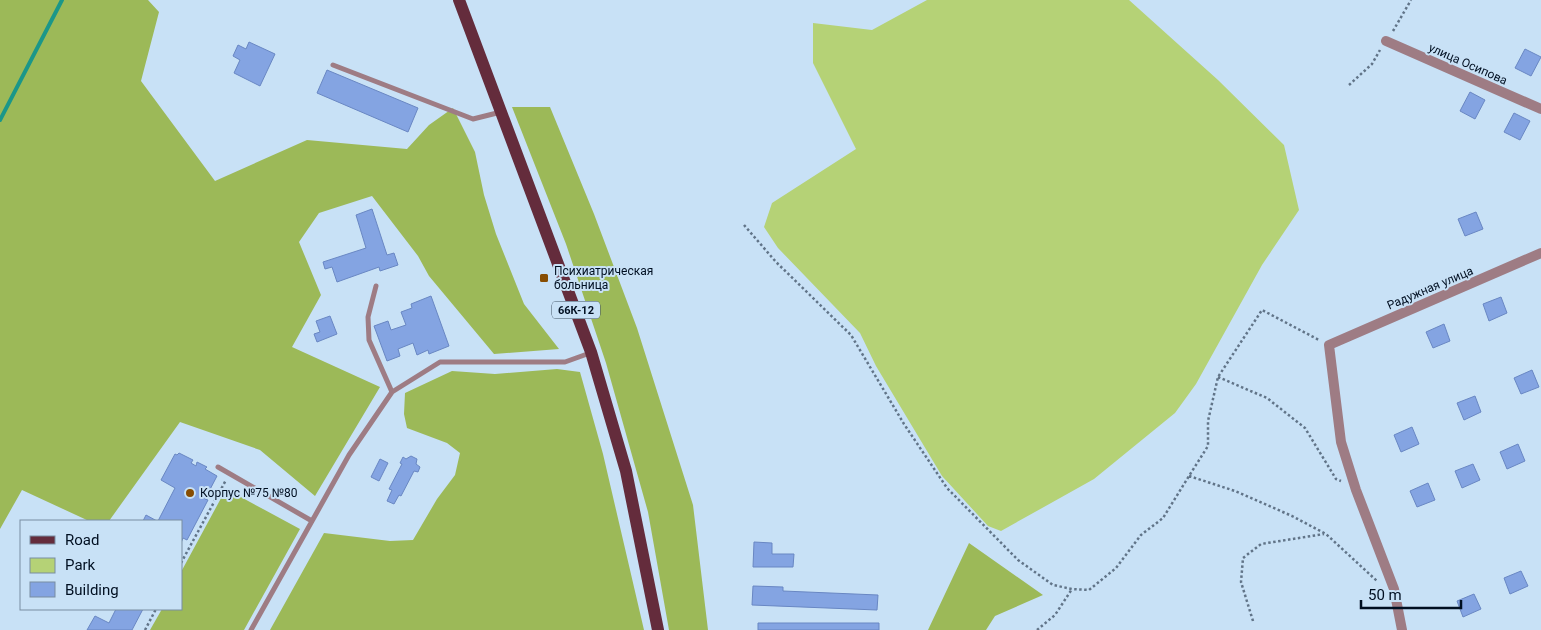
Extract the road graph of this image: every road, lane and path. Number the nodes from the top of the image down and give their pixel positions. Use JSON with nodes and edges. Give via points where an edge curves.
{"nodes":[{"id":1,"x":459,"y":0,"type":"edge"},
{"id":2,"x":1411,"y":0,"type":"edge"},
{"id":3,"x":1386,"y":41,"type":"junction"},
{"id":4,"x":334,"y":64,"type":"dead end"},
{"id":5,"x":1349,"y":85,"type":"dead end"},
{"id":6,"x":1541,"y":109,"type":"edge"},
{"id":7,"x":501,"y":112,"type":"junction"},
{"id":8,"x":744,"y":225,"type":"dead end"},
{"id":9,"x":1541,"y":253,"type":"edge"},
{"id":10,"x":376,"y":286,"type":"dead end"},
{"id":11,"x":1329,"y":345,"type":"junction"},
{"id":12,"x":591,"y":352,"type":"junction"},
{"id":13,"x":1218,"y":377,"type":"junction"},
{"id":14,"x":392,"y":392,"type":"junction"},
{"id":15,"x":218,"y":467,"type":"dead end"},
{"id":16,"x":230,"y":474,"type":"junction"},
{"id":17,"x":1190,"y":476,"type":"junction"},
{"id":18,"x":1356,"y":490,"type":"junction"},
{"id":19,"x":312,"y":521,"type":"junction"},
{"id":20,"x":1326,"y":534,"type":"junction"},
{"id":21,"x":182,"y":560,"type":"edge"},
{"id":22,"x":1072,"y":589,"type":"junction"},
{"id":23,"x":1394,"y":589,"type":"junction"},
{"id":24,"x":155,"y":610,"type":"edge"},
{"id":25,"x":1253,"y":621,"type":"dead end"},
{"id":26,"x":144,"y":630,"type":"edge"},
{"id":27,"x":251,"y":630,"type":"edge"},
{"id":28,"x":658,"y":630,"type":"edge"},
{"id":29,"x":1037,"y":630,"type":"edge"},
{"id":30,"x":1402,"y":630,"type":"edge"}],
"edges":[{"from":1,"to":7,"type":"main road","number":"66К-12"},
{"from":2,"to":3,"type":"path"},
{"from":3,"to":5,"type":"path","via":[[1372,64]]},
{"from":3,"to":6,"type":"street","name":"улица Осипова"},
{"from":4,"to":7,"type":"lane","via":[[473,119]]},
{"from":7,"to":12,"type":"main road","number":"66К-12"},
{"from":8,"to":22,"type":"path","via":[[776,262],[851,335],[947,488],[1018,560],[1053,585]]},
{"from":9,"to":11,"type":"street","name":"Радужная улица"},
{"from":10,"to":14,"type":"lane","via":[[368,317],[369,340]]},
{"from":11,"to":13,"type":"path","via":[[1262,310]]},
{"from":11,"to":18,"type":"street","via":[[1341,442]]},
{"from":12,"to":14,"type":"lane","via":[[566,362],[440,362]]},
{"from":12,"to":28,"type":"main road","number":"66К-12","via":[[626,470]]},
{"from":13,"to":17,"type":"path","via":[[1208,421],[1208,446]]},
{"from":13,"to":18,"type":"path","via":[[1267,398],[1305,428],[1336,479]]},
{"from":14,"to":19,"type":"lane","via":[[349,455]]},
{"from":15,"to":16,"type":"lane"},
{"from":16,"to":19,"type":"lane"},
{"from":16,"to":21,"type":"path"},
{"from":17,"to":20,"type":"path","via":[[1235,491]]},
{"from":17,"to":22,"type":"path","via":[[1163,518],[1140,535],[1116,568],[1089,590]]},
{"from":18,"to":23,"type":"street"},
{"from":19,"to":27,"type":"lane"},
{"from":20,"to":23,"type":"path","via":[[1379,582]]},
{"from":20,"to":25,"type":"path","via":[[1261,544],[1243,558],[1241,582]]},
{"from":22,"to":29,"type":"path","via":[[1055,615]]},
{"from":23,"to":30,"type":"street"},
{"from":24,"to":26,"type":"path"}]}
